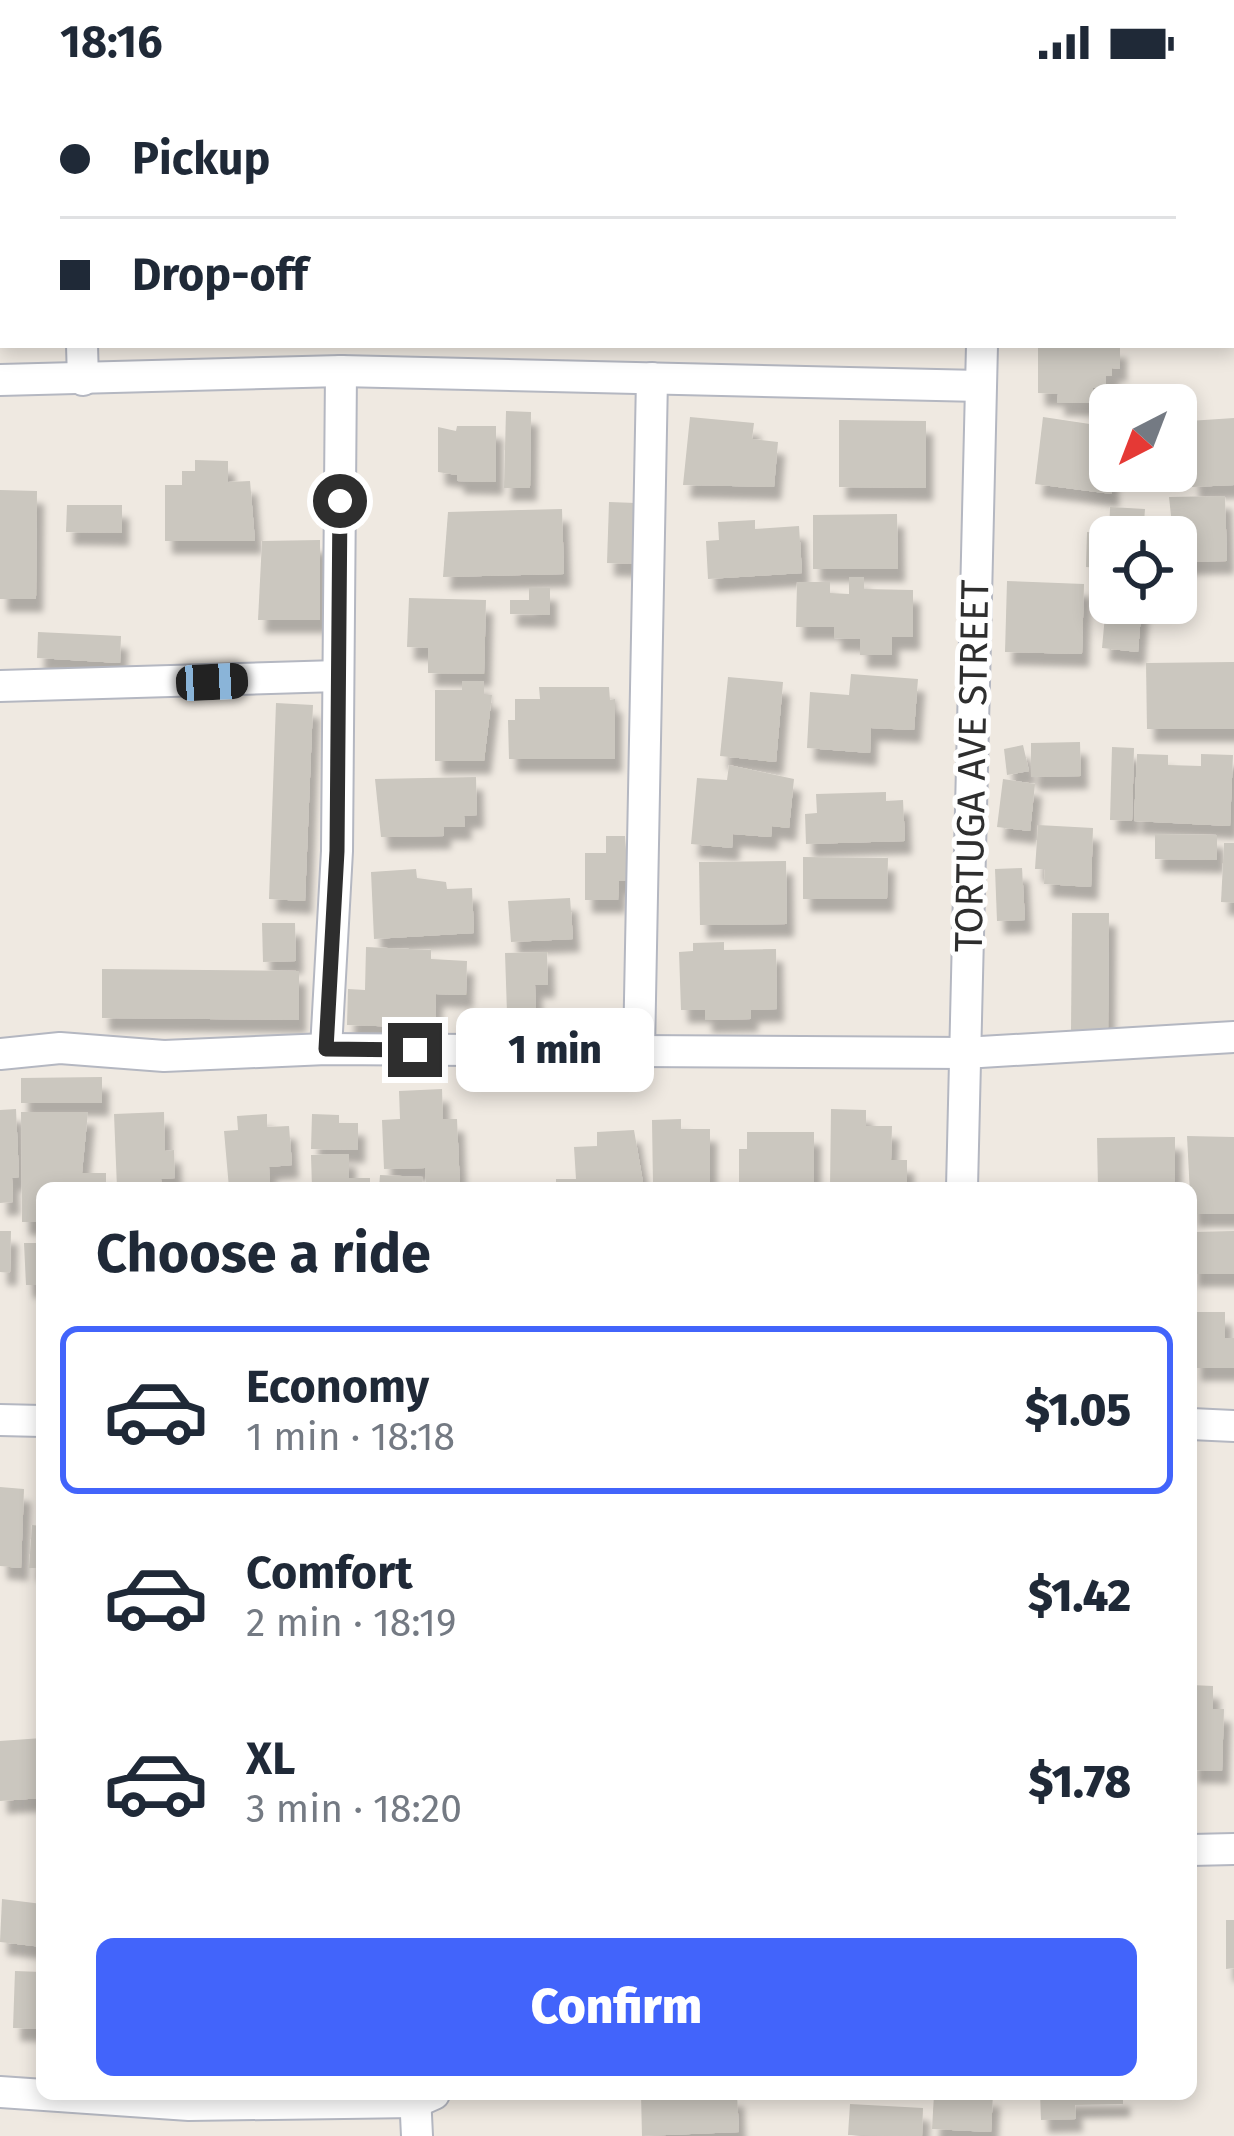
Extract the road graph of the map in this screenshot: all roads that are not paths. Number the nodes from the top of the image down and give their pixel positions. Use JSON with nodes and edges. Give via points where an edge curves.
{"nodes":[{"id":1,"x":82,"y":348,"type":"edge"},
{"id":2,"x":982,"y":348,"type":"edge"},
{"id":3,"x":340,"y":370,"type":"junction"},
{"id":4,"x":652,"y":378,"type":"junction"},
{"id":5,"x":0,"y":380,"type":"edge"},
{"id":6,"x":82,"y":380,"type":"junction"},
{"id":7,"x":980,"y":386,"type":"junction"},
{"id":8,"x":338,"y":676,"type":"junction"},
{"id":9,"x":0,"y":686,"type":"edge"},
{"id":10,"x":1234,"y":1037,"type":"edge"},
{"id":11,"x":326,"y":1049,"type":"junction"},
{"id":12,"x":639,"y":1051,"type":"junction"},
{"id":13,"x":964,"y":1053,"type":"junction"},
{"id":14,"x":0,"y":1054,"type":"edge"},
{"id":15,"x":962,"y":1182,"type":"edge"},
{"id":16,"x":0,"y":1420,"type":"edge"},
{"id":17,"x":36,"y":1421,"type":"edge"},
{"id":18,"x":1197,"y":1424,"type":"edge"},
{"id":19,"x":1234,"y":1426,"type":"edge"},
{"id":20,"x":1197,"y":1850,"type":"edge"},
{"id":21,"x":1234,"y":1850,"type":"edge"},
{"id":22,"x":0,"y":2092,"type":"edge"},
{"id":23,"x":36,"y":2094,"type":"edge"},
{"id":24,"x":116,"y":2100,"type":"edge"},
{"id":25,"x":318,"y":2100,"type":"edge"},
{"id":26,"x":422,"y":2100,"type":"edge"},
{"id":27,"x":417,"y":2136,"type":"edge"}],
"edges":[{"from":1,"to":6,"type":"street"},
{"from":2,"to":7,"type":"street","name":"TORTUGA AVE STREET"},
{"from":3,"to":4,"type":"street"},
{"from":3,"to":6,"type":"street"},
{"from":3,"to":8,"type":"street"},
{"from":4,"to":7,"type":"street"},
{"from":4,"to":12,"type":"street"},
{"from":5,"to":6,"type":"street"},
{"from":7,"to":13,"type":"street","name":"TORTUGA AVE STREET"},
{"from":8,"to":9,"type":"street"},
{"from":8,"to":11,"type":"street"},
{"from":10,"to":13,"type":"street"},
{"from":11,"to":12,"type":"street"},
{"from":11,"to":14,"type":"street"},
{"from":12,"to":13,"type":"street"},
{"from":13,"to":15,"type":"street","name":"TORTUGA AVE STREET"},
{"from":16,"to":17,"type":"street"},
{"from":18,"to":19,"type":"street"},
{"from":20,"to":21,"type":"street"},
{"from":22,"to":23,"type":"street"},
{"from":24,"to":25,"type":"street"},
{"from":26,"to":27,"type":"street"}]}
